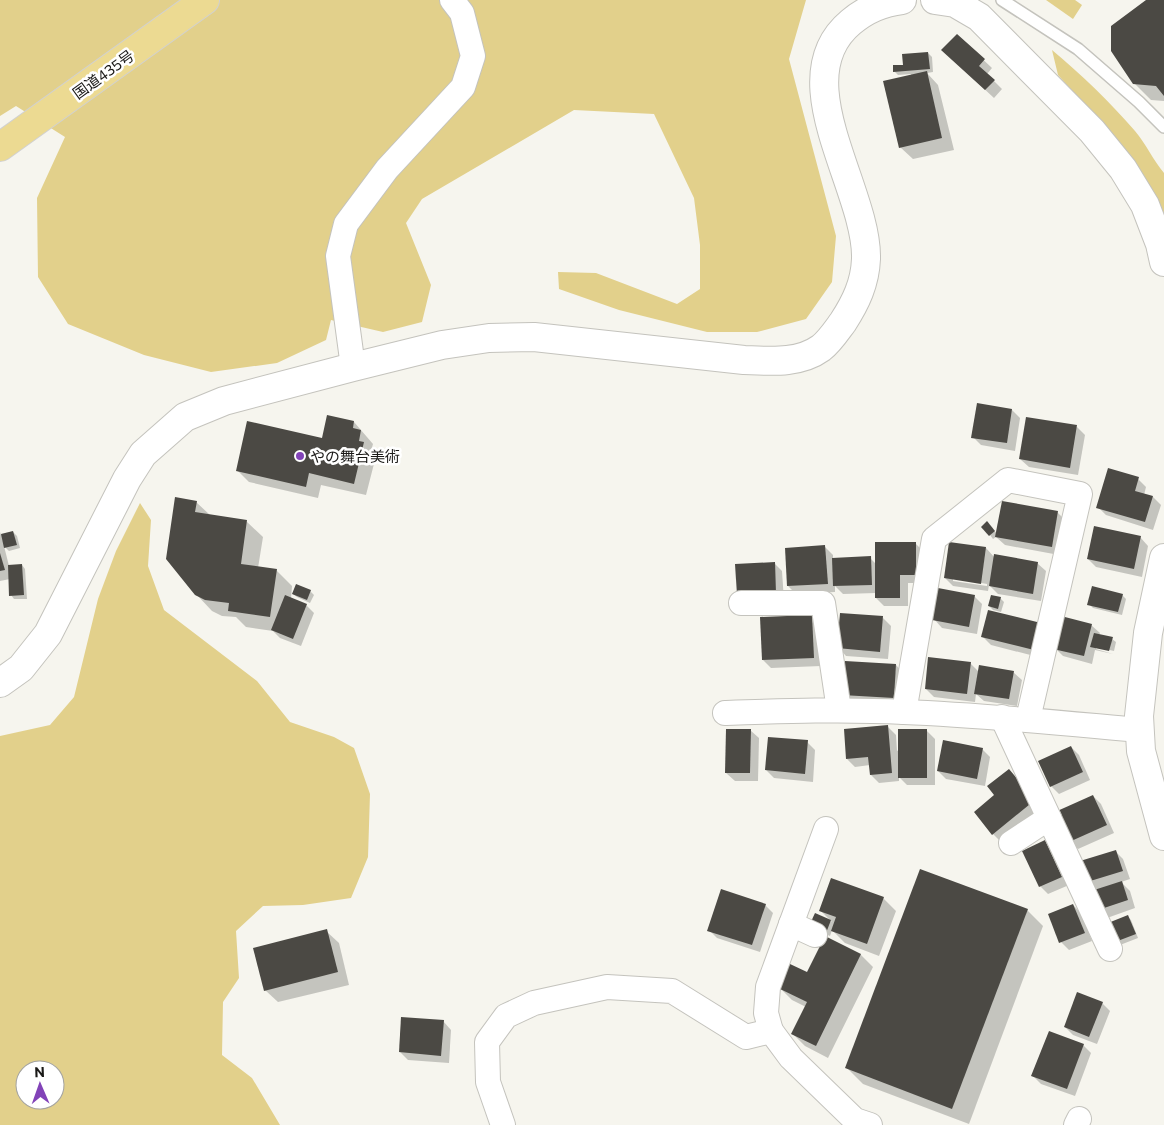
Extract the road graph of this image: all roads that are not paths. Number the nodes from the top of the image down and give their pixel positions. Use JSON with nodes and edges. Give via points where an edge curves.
{"nodes":[{"id":1,"x":205,"y":0,"type":"edge"},
{"id":2,"x":452,"y":0,"type":"edge"},
{"id":3,"x":902,"y":0,"type":"edge"},
{"id":4,"x":1002,"y":0,"type":"edge"},
{"id":5,"x":949,"y":1,"type":"edge"},
{"id":6,"x":1164,"y":127,"type":"edge"},
{"id":7,"x":0,"y":147,"type":"edge"},
{"id":8,"x":1164,"y":262,"type":"edge"},
{"id":9,"x":353,"y":367,"type":"junction"},
{"id":10,"x":1164,"y":558,"type":"edge"},
{"id":11,"x":741,"y":603,"type":"dead end"},
{"id":12,"x":0,"y":682,"type":"edge"},
{"id":13,"x":839,"y":710,"type":"junction"},
{"id":14,"x":904,"y":712,"type":"junction"},
{"id":15,"x":725,"y":713,"type":"dead end"},
{"id":16,"x":1002,"y":717,"type":"junction"},
{"id":17,"x":1028,"y":719,"type":"junction"},
{"id":18,"x":1140,"y":730,"type":"junction"},
{"id":19,"x":1049,"y":818,"type":"junction"},
{"id":20,"x":826,"y":829,"type":"dead end"},
{"id":21,"x":1164,"y":836,"type":"edge"},
{"id":22,"x":1011,"y":843,"type":"dead end"},
{"id":23,"x":791,"y":924,"type":"junction"},
{"id":24,"x":815,"y":935,"type":"dead end"},
{"id":25,"x":1110,"y":949,"type":"dead end"},
{"id":26,"x":771,"y":1031,"type":"junction"},
{"id":27,"x":503,"y":1125,"type":"edge"},
{"id":28,"x":870,"y":1125,"type":"edge"}],
"edges":[{"from":1,"to":7,"type":"highway","name":"国道435号"},
{"from":2,"to":9,"type":"street","via":[[462,13],[473,56],[463,87],[387,170],[346,224],[338,256]]},
{"from":3,"to":9,"type":"street","via":[[876,6],[842,29],[830,50],[825,70],[825,102],[832,134],[862,223],[866,258],[862,287],[836,332],[821,348],[798,359],[776,361],[534,337],[489,338],[442,345]]},
{"from":4,"to":6,"type":"lane","via":[[1078,49]]},
{"from":5,"to":8,"type":"street","via":[[979,17],[1092,131],[1123,169],[1145,205]]},
{"from":9,"to":12,"type":"street","via":[[224,401],[184,417],[164,434],[143,454],[127,479],[48,634],[21,668]]},
{"from":10,"to":18,"type":"street","via":[[1148,633]]},
{"from":11,"to":13,"type":"street","via":[[823,603]]},
{"from":13,"to":14,"type":"street"},
{"from":13,"to":15,"type":"street"},
{"from":14,"to":16,"type":"street"},
{"from":14,"to":17,"type":"street","via":[[934,539],[1008,480],[1080,494]]},
{"from":16,"to":17,"type":"street"},
{"from":16,"to":19,"type":"street"},
{"from":17,"to":18,"type":"street"},
{"from":18,"to":21,"type":"street","via":[[1141,751]]},
{"from":19,"to":22,"type":"street"},
{"from":19,"to":25,"type":"street"},
{"from":20,"to":23,"type":"street"},
{"from":23,"to":24,"type":"street"},
{"from":23,"to":26,"type":"street","via":[[768,987],[766,1012]]},
{"from":26,"to":27,"type":"street","via":[[746,1037],[672,992],[607,988],[534,1002],[506,1016],[487,1042],[488,1082]]},
{"from":26,"to":28,"type":"street","via":[[791,1058],[848,1113]]}]}
